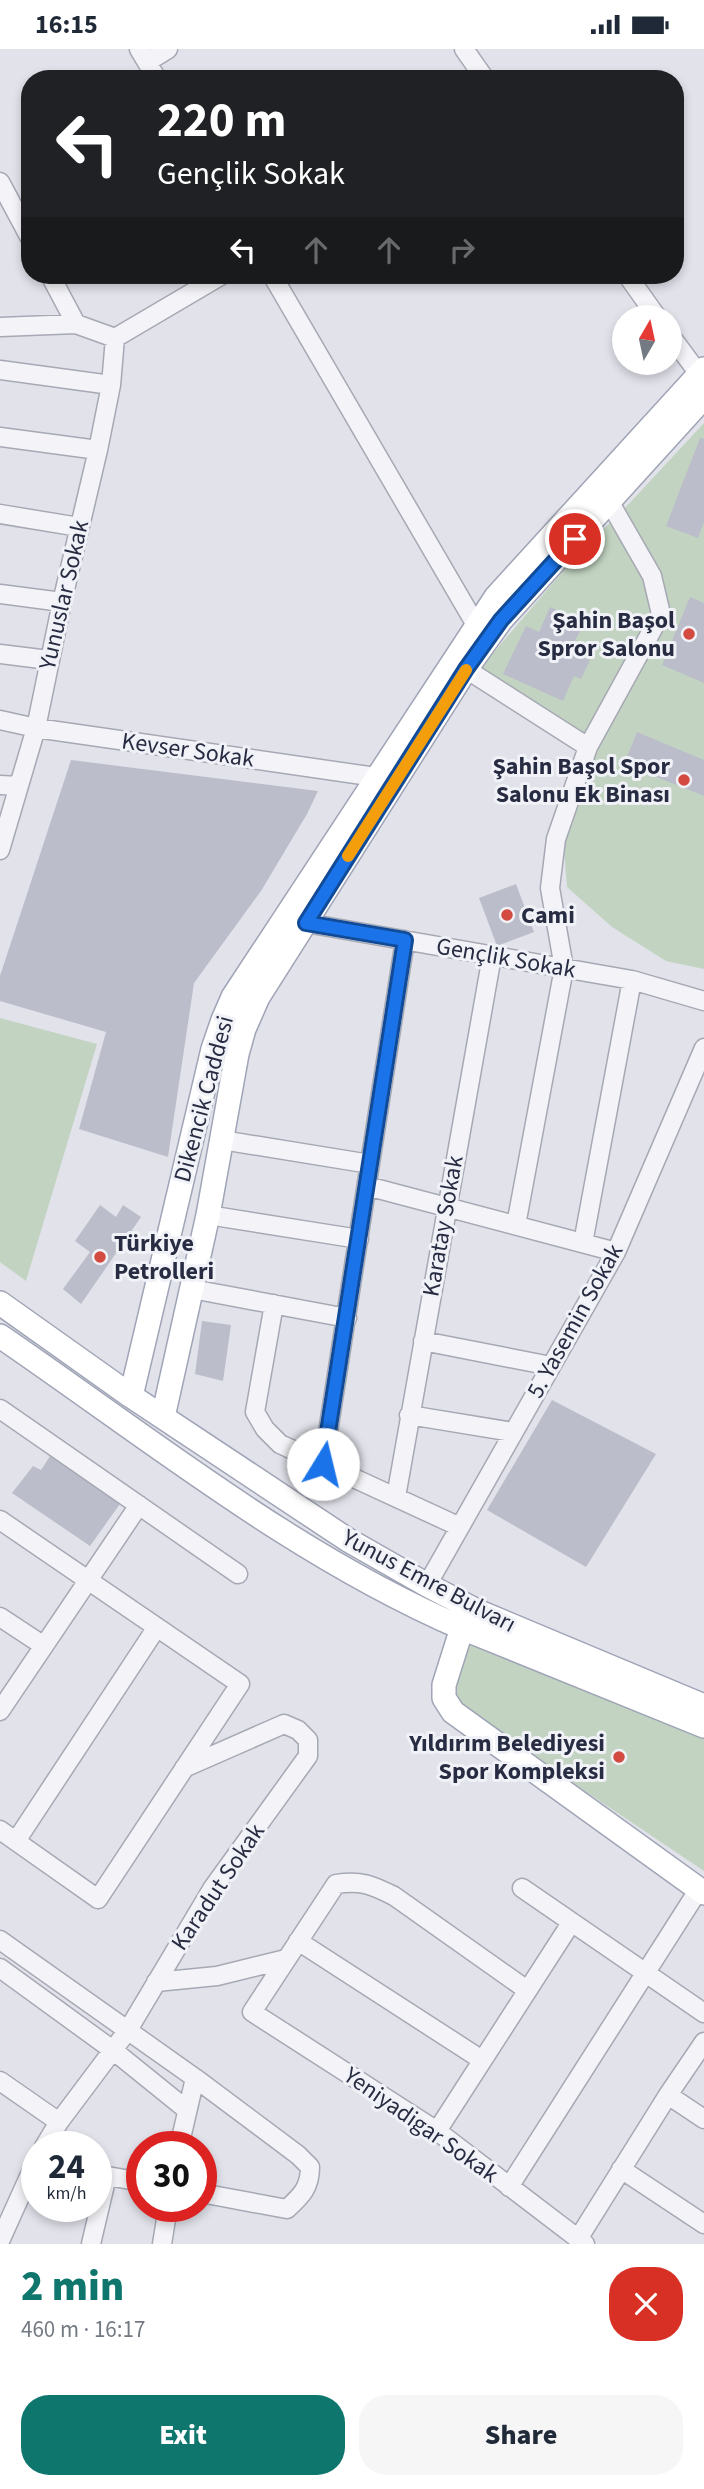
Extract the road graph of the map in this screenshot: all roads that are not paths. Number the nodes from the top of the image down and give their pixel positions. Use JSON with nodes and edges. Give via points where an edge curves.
{"nodes":[{"id":1,"x":168,"y":49,"type":"edge"},
{"id":2,"x":464,"y":49,"type":"edge"},
{"id":3,"x":143,"y":55,"type":"edge"},
{"id":4,"x":479,"y":70,"type":"edge"},
{"id":5,"x":0,"y":182,"type":"edge"},
{"id":6,"x":21,"y":221,"type":"edge"},
{"id":7,"x":55,"y":284,"type":"edge"},
{"id":8,"x":207,"y":284,"type":"edge"},
{"id":9,"x":277,"y":284,"type":"edge"},
{"id":10,"x":633,"y":284,"type":"edge"},
{"id":11,"x":648,"y":305,"type":"edge"},
{"id":12,"x":76,"y":324,"type":"junction"},
{"id":13,"x":0,"y":327,"type":"edge"},
{"id":14,"x":0,"y":335,"type":"edge"},
{"id":15,"x":115,"y":338,"type":"junction"},
{"id":16,"x":682,"y":349,"type":"edge"},
{"id":17,"x":0,"y":370,"type":"edge"},
{"id":18,"x":701,"y":372,"type":"edge"},
{"id":19,"x":111,"y":385,"type":"junction"},
{"id":20,"x":704,"y":397,"type":"edge"},
{"id":21,"x":0,"y":437,"type":"edge"},
{"id":22,"x":98,"y":450,"type":"junction"},
{"id":23,"x":609,"y":501,"type":"junction"},
{"id":24,"x":0,"y":514,"type":"edge"},
{"id":25,"x":79,"y":527,"type":"junction"},
{"id":26,"x":0,"y":594,"type":"edge"},
{"id":27,"x":62,"y":602,"type":"junction"},
{"id":28,"x":476,"y":625,"type":"junction"},
{"id":29,"x":0,"y":654,"type":"edge"},
{"id":30,"x":49,"y":660,"type":"junction"},
{"id":31,"x":466,"y":669,"type":"junction"},
{"id":32,"x":0,"y":720,"type":"edge"},
{"id":33,"x":36,"y":728,"type":"junction"},
{"id":34,"x":588,"y":747,"type":"junction"},
{"id":35,"x":376,"y":777,"type":"junction"},
{"id":36,"x":0,"y":785,"type":"edge"},
{"id":37,"x":19,"y":786,"type":"junction"},
{"id":38,"x":0,"y":850,"type":"edge"},
{"id":39,"x":306,"y":923,"type":"junction"},
{"id":40,"x":405,"y":940,"type":"junction"},
{"id":41,"x":492,"y":956,"type":"junction"},
{"id":42,"x":565,"y":968,"type":"junction"},
{"id":43,"x":632,"y":980,"type":"junction"},
{"id":44,"x":704,"y":1001,"type":"edge"},
{"id":45,"x":704,"y":1048,"type":"edge"},
{"id":46,"x":222,"y":1140,"type":"junction"},
{"id":47,"x":370,"y":1164,"type":"junction"},
{"id":48,"x":367,"y":1186,"type":"junction"},
{"id":49,"x":447,"y":1207,"type":"junction"},
{"id":50,"x":208,"y":1215,"type":"junction"},
{"id":51,"x":516,"y":1225,"type":"junction"},
{"id":52,"x":359,"y":1239,"type":"junction"},
{"id":53,"x":583,"y":1243,"type":"junction"},
{"id":54,"x":616,"y":1252,"type":"junction"},
{"id":55,"x":192,"y":1289,"type":"junction"},
{"id":56,"x":0,"y":1303,"type":"edge"},
{"id":57,"x":274,"y":1304,"type":"junction"},
{"id":58,"x":346,"y":1318,"type":"junction"},
{"id":59,"x":23,"y":1319,"type":"junction"},
{"id":60,"x":423,"y":1341,"type":"junction"},
{"id":61,"x":2,"y":1347,"type":"edge"},
{"id":62,"x":551,"y":1366,"type":"junction"},
{"id":63,"x":131,"y":1396,"type":"junction"},
{"id":64,"x":0,"y":1409,"type":"edge"},
{"id":65,"x":409,"y":1415,"type":"junction"},
{"id":66,"x":163,"y":1417,"type":"junction"},
{"id":67,"x":513,"y":1432,"type":"junction"},
{"id":68,"x":323,"y":1464,"type":"junction"},
{"id":69,"x":396,"y":1497,"type":"junction"},
{"id":70,"x":139,"y":1505,"type":"junction"},
{"id":71,"x":0,"y":1520,"type":"edge"},
{"id":72,"x":460,"y":1527,"type":"junction"},
{"id":73,"x":238,"y":1574,"type":"dead end"},
{"id":74,"x":88,"y":1580,"type":"junction"},
{"id":75,"x":427,"y":1585,"type":"junction"},
{"id":76,"x":0,"y":1617,"type":"edge"},
{"id":77,"x":157,"y":1627,"type":"junction"},
{"id":78,"x":462,"y":1628,"type":"junction"},
{"id":79,"x":44,"y":1646,"type":"junction"},
{"id":80,"x":704,"y":1706,"type":"edge"},
{"id":81,"x":0,"y":1711,"type":"edge"},
{"id":82,"x":704,"y":1726,"type":"edge"},
{"id":83,"x":184,"y":1768,"type":"junction"},
{"id":84,"x":0,"y":1830,"type":"edge"},
{"id":85,"x":16,"y":1841,"type":"junction"},
{"id":86,"x":522,"y":1888,"type":"dead end"},
{"id":87,"x":701,"y":1891,"type":"edge"},
{"id":88,"x":571,"y":1923,"type":"junction"},
{"id":89,"x":0,"y":1940,"type":"edge"},
{"id":90,"x":298,"y":1941,"type":"junction"},
{"id":91,"x":286,"y":1959,"type":"junction"},
{"id":92,"x":0,"y":1968,"type":"edge"},
{"id":93,"x":646,"y":1975,"type":"junction"},
{"id":94,"x":156,"y":1982,"type":"junction"},
{"id":95,"x":527,"y":1990,"type":"junction"},
{"id":96,"x":704,"y":2013,"type":"edge"},
{"id":97,"x":128,"y":2030,"type":"junction"},
{"id":98,"x":704,"y":2042,"type":"edge"},
{"id":99,"x":114,"y":2051,"type":"junction"},
{"id":100,"x":482,"y":2060,"type":"junction"},
{"id":101,"x":195,"y":2078,"type":"junction"},
{"id":102,"x":0,"y":2081,"type":"edge"},
{"id":103,"x":668,"y":2095,"type":"junction"},
{"id":104,"x":187,"y":2110,"type":"junction"},
{"id":105,"x":704,"y":2119,"type":"edge"},
{"id":106,"x":59,"y":2122,"type":"junction"},
{"id":107,"x":54,"y":2131,"type":"edge"},
{"id":108,"x":182,"y":2131,"type":"edge"},
{"id":109,"x":437,"y":2131,"type":"junction"},
{"id":110,"x":621,"y":2169,"type":"junction"},
{"id":111,"x":21,"y":2185,"type":"edge"},
{"id":112,"x":509,"y":2187,"type":"junction"},
{"id":113,"x":217,"y":2196,"type":"edge"},
{"id":114,"x":6,"y":2208,"type":"edge"},
{"id":115,"x":94,"y":2222,"type":"edge"},
{"id":116,"x":166,"y":2222,"type":"edge"},
{"id":117,"x":704,"y":2224,"type":"edge"},
{"id":118,"x":0,"y":2241,"type":"edge"},
{"id":119,"x":582,"y":2242,"type":"edge"},
{"id":120,"x":90,"y":2244,"type":"edge"},
{"id":121,"x":162,"y":2244,"type":"edge"}],
"edges":[{"from":1,"to":3,"type":"street"},
{"from":2,"to":4,"type":"street"},
{"from":5,"to":6,"type":"street"},
{"from":7,"to":12,"type":"street"},
{"from":8,"to":15,"type":"street"},
{"from":9,"to":28,"type":"street"},
{"from":10,"to":11,"type":"street"},
{"from":12,"to":13,"type":"street"},
{"from":12,"to":15,"type":"street"},
{"from":13,"to":14,"type":"street"},
{"from":15,"to":19,"type":"street","name":"Yunuslar Sokak"},
{"from":16,"to":18,"type":"street"},
{"from":17,"to":19,"type":"street"},
{"from":18,"to":28,"type":"main road","name":"Dikencik Caddesi","via":[[496,597]]},
{"from":19,"to":22,"type":"street","name":"Yunuslar Sokak"},
{"from":20,"to":23,"type":"main road","name":"Dikencik Caddesi"},
{"from":21,"to":22,"type":"street"},
{"from":22,"to":25,"type":"street","name":"Yunuslar Sokak"},
{"from":23,"to":31,"type":"main road","name":"Dikencik Caddesi","via":[[501,620]]},
{"from":23,"to":34,"type":"street","via":[[652,576],[661,614]]},
{"from":24,"to":25,"type":"street"},
{"from":25,"to":27,"type":"street","name":"Yunuslar Sokak"},
{"from":26,"to":27,"type":"street"},
{"from":27,"to":30,"type":"street","name":"Yunuslar Sokak"},
{"from":28,"to":35,"type":"main road","name":"Dikencik Caddesi"},
{"from":29,"to":30,"type":"street"},
{"from":30,"to":33,"type":"street","name":"Yunuslar Sokak"},
{"from":31,"to":34,"type":"street"},
{"from":31,"to":39,"type":"main road","name":"Dikencik Caddesi"},
{"from":32,"to":33,"type":"street","name":"Kevser Sokak"},
{"from":33,"to":35,"type":"street","name":"Kevser Sokak"},
{"from":33,"to":37,"type":"street","name":"Yunuslar Sokak"},
{"from":34,"to":42,"type":"street","via":[[556,839],[550,888]]},
{"from":35,"to":63,"type":"main road","name":"Dikencik Caddesi","via":[[233,997],[223,1020]]},
{"from":36,"to":37,"type":"street"},
{"from":37,"to":38,"type":"street","name":"Yunuslar Sokak"},
{"from":39,"to":40,"type":"street","name":"Gençlik Sokak"},
{"from":39,"to":46,"type":"main road","name":"Dikencik Caddesi","via":[[258,997],[244,1029]]},
{"from":40,"to":41,"type":"street","name":"Gençlik Sokak"},
{"from":40,"to":47,"type":"street"},
{"from":41,"to":42,"type":"street","name":"Gençlik Sokak"},
{"from":41,"to":49,"type":"street","name":"Karatay Sokak"},
{"from":42,"to":43,"type":"street","name":"Gençlik Sokak"},
{"from":42,"to":51,"type":"street"},
{"from":43,"to":44,"type":"street","name":"Gençlik Sokak"},
{"from":43,"to":53,"type":"street"},
{"from":45,"to":54,"type":"street","name":"5. Yasemin Sokak"},
{"from":46,"to":47,"type":"street"},
{"from":46,"to":50,"type":"main road","name":"Dikencik Caddesi"},
{"from":47,"to":48,"type":"street"},
{"from":48,"to":49,"type":"street"},
{"from":48,"to":52,"type":"street"},
{"from":49,"to":51,"type":"street"},
{"from":49,"to":60,"type":"street","name":"Karatay Sokak"},
{"from":50,"to":52,"type":"street"},
{"from":50,"to":55,"type":"main road","name":"Dikencik Caddesi"},
{"from":51,"to":53,"type":"street"},
{"from":52,"to":58,"type":"street"},
{"from":53,"to":54,"type":"street"},
{"from":54,"to":62,"type":"street","name":"5. Yasemin Sokak"},
{"from":55,"to":57,"type":"street"},
{"from":55,"to":66,"type":"main road","name":"Dikencik Caddesi"},
{"from":56,"to":59,"type":"main road","name":"Yunus Emre Bulvarı"},
{"from":57,"to":58,"type":"street"},
{"from":57,"to":68,"type":"street","via":[[255,1412],[281,1444]]},
{"from":58,"to":68,"type":"street"},
{"from":59,"to":61,"type":"main road"},
{"from":59,"to":63,"type":"main road","name":"Yunus Emre Bulvarı"},
{"from":60,"to":62,"type":"street"},
{"from":60,"to":65,"type":"street","name":"Karatay Sokak"},
{"from":61,"to":78,"type":"main road","name":"Yunus Emre Bulvarı","via":[[349,1572]]},
{"from":62,"to":67,"type":"street","name":"5. Yasemin Sokak"},
{"from":63,"to":66,"type":"main road","name":"Yunus Emre Bulvarı"},
{"from":64,"to":70,"type":"street"},
{"from":65,"to":67,"type":"street"},
{"from":65,"to":69,"type":"street","name":"Karatay Sokak"},
{"from":66,"to":75,"type":"main road","name":"Yunus Emre Bulvarı","via":[[348,1540]]},
{"from":67,"to":72,"type":"street","name":"5. Yasemin Sokak"},
{"from":68,"to":69,"type":"street"},
{"from":69,"to":72,"type":"street"},
{"from":70,"to":73,"type":"street"},
{"from":70,"to":74,"type":"street"},
{"from":71,"to":74,"type":"street"},
{"from":72,"to":75,"type":"street","name":"5. Yasemin Sokak"},
{"from":74,"to":77,"type":"street"},
{"from":74,"to":79,"type":"street"},
{"from":75,"to":80,"type":"main road","name":"Yunus Emre Bulvarı","via":[[477,1611]]},
{"from":76,"to":79,"type":"street"},
{"from":77,"to":83,"type":"street","via":[[240,1683]]},
{"from":77,"to":85,"type":"street"},
{"from":78,"to":82,"type":"main road","name":"Yunus Emre Bulvarı"},
{"from":78,"to":87,"type":"main road","via":[[444,1685],[444,1698],[453,1712]]},
{"from":79,"to":81,"type":"street"},
{"from":83,"to":85,"type":"street","via":[[98,1899]]},
{"from":83,"to":94,"type":"street","name":"Karadut Sokak","via":[[284,1724],[308,1740],[308,1756],[212,1889]]},
{"from":84,"to":85,"type":"street"},
{"from":86,"to":88,"type":"street"},
{"from":87,"to":93,"type":"street"},
{"from":88,"to":93,"type":"street"},
{"from":88,"to":95,"type":"street"},
{"from":89,"to":97,"type":"street"},
{"from":90,"to":91,"type":"street"},
{"from":90,"to":95,"type":"street","via":[[336,1884],[355,1881],[394,1896]]},
{"from":90,"to":100,"type":"street"},
{"from":91,"to":94,"type":"street","via":[[217,1976]]},
{"from":91,"to":109,"type":"street","name":"Yeniyadigar Sokak","via":[[252,2012]]},
{"from":92,"to":99,"type":"street"},
{"from":93,"to":96,"type":"street"},
{"from":93,"to":112,"type":"street"},
{"from":94,"to":97,"type":"street","name":"Karadut Sokak"},
{"from":95,"to":100,"type":"street"},
{"from":97,"to":99,"type":"street","name":"Karadut Sokak"},
{"from":97,"to":101,"type":"street"},
{"from":98,"to":103,"type":"street"},
{"from":99,"to":104,"type":"street"},
{"from":99,"to":106,"type":"street","name":"Karadut Sokak"},
{"from":100,"to":109,"type":"street"},
{"from":101,"to":104,"type":"street"},
{"from":101,"to":113,"type":"street","via":[[310,2167],[310,2182],[286,2209]]},
{"from":102,"to":106,"type":"street"},
{"from":103,"to":105,"type":"street"},
{"from":103,"to":110,"type":"street"},
{"from":104,"to":108,"type":"street"},
{"from":106,"to":107,"type":"street","name":"Karadut Sokak"},
{"from":109,"to":112,"type":"street","name":"Yeniyadigar Sokak"},
{"from":110,"to":117,"type":"street"},
{"from":110,"to":119,"type":"street"},
{"from":111,"to":114,"type":"street","name":"Karadut Sokak"},
{"from":112,"to":119,"type":"street","name":"Yeniyadigar Sokak"},
{"from":114,"to":118,"type":"street","name":"Karadut Sokak"},
{"from":115,"to":120,"type":"street"},
{"from":116,"to":121,"type":"street"}]}
